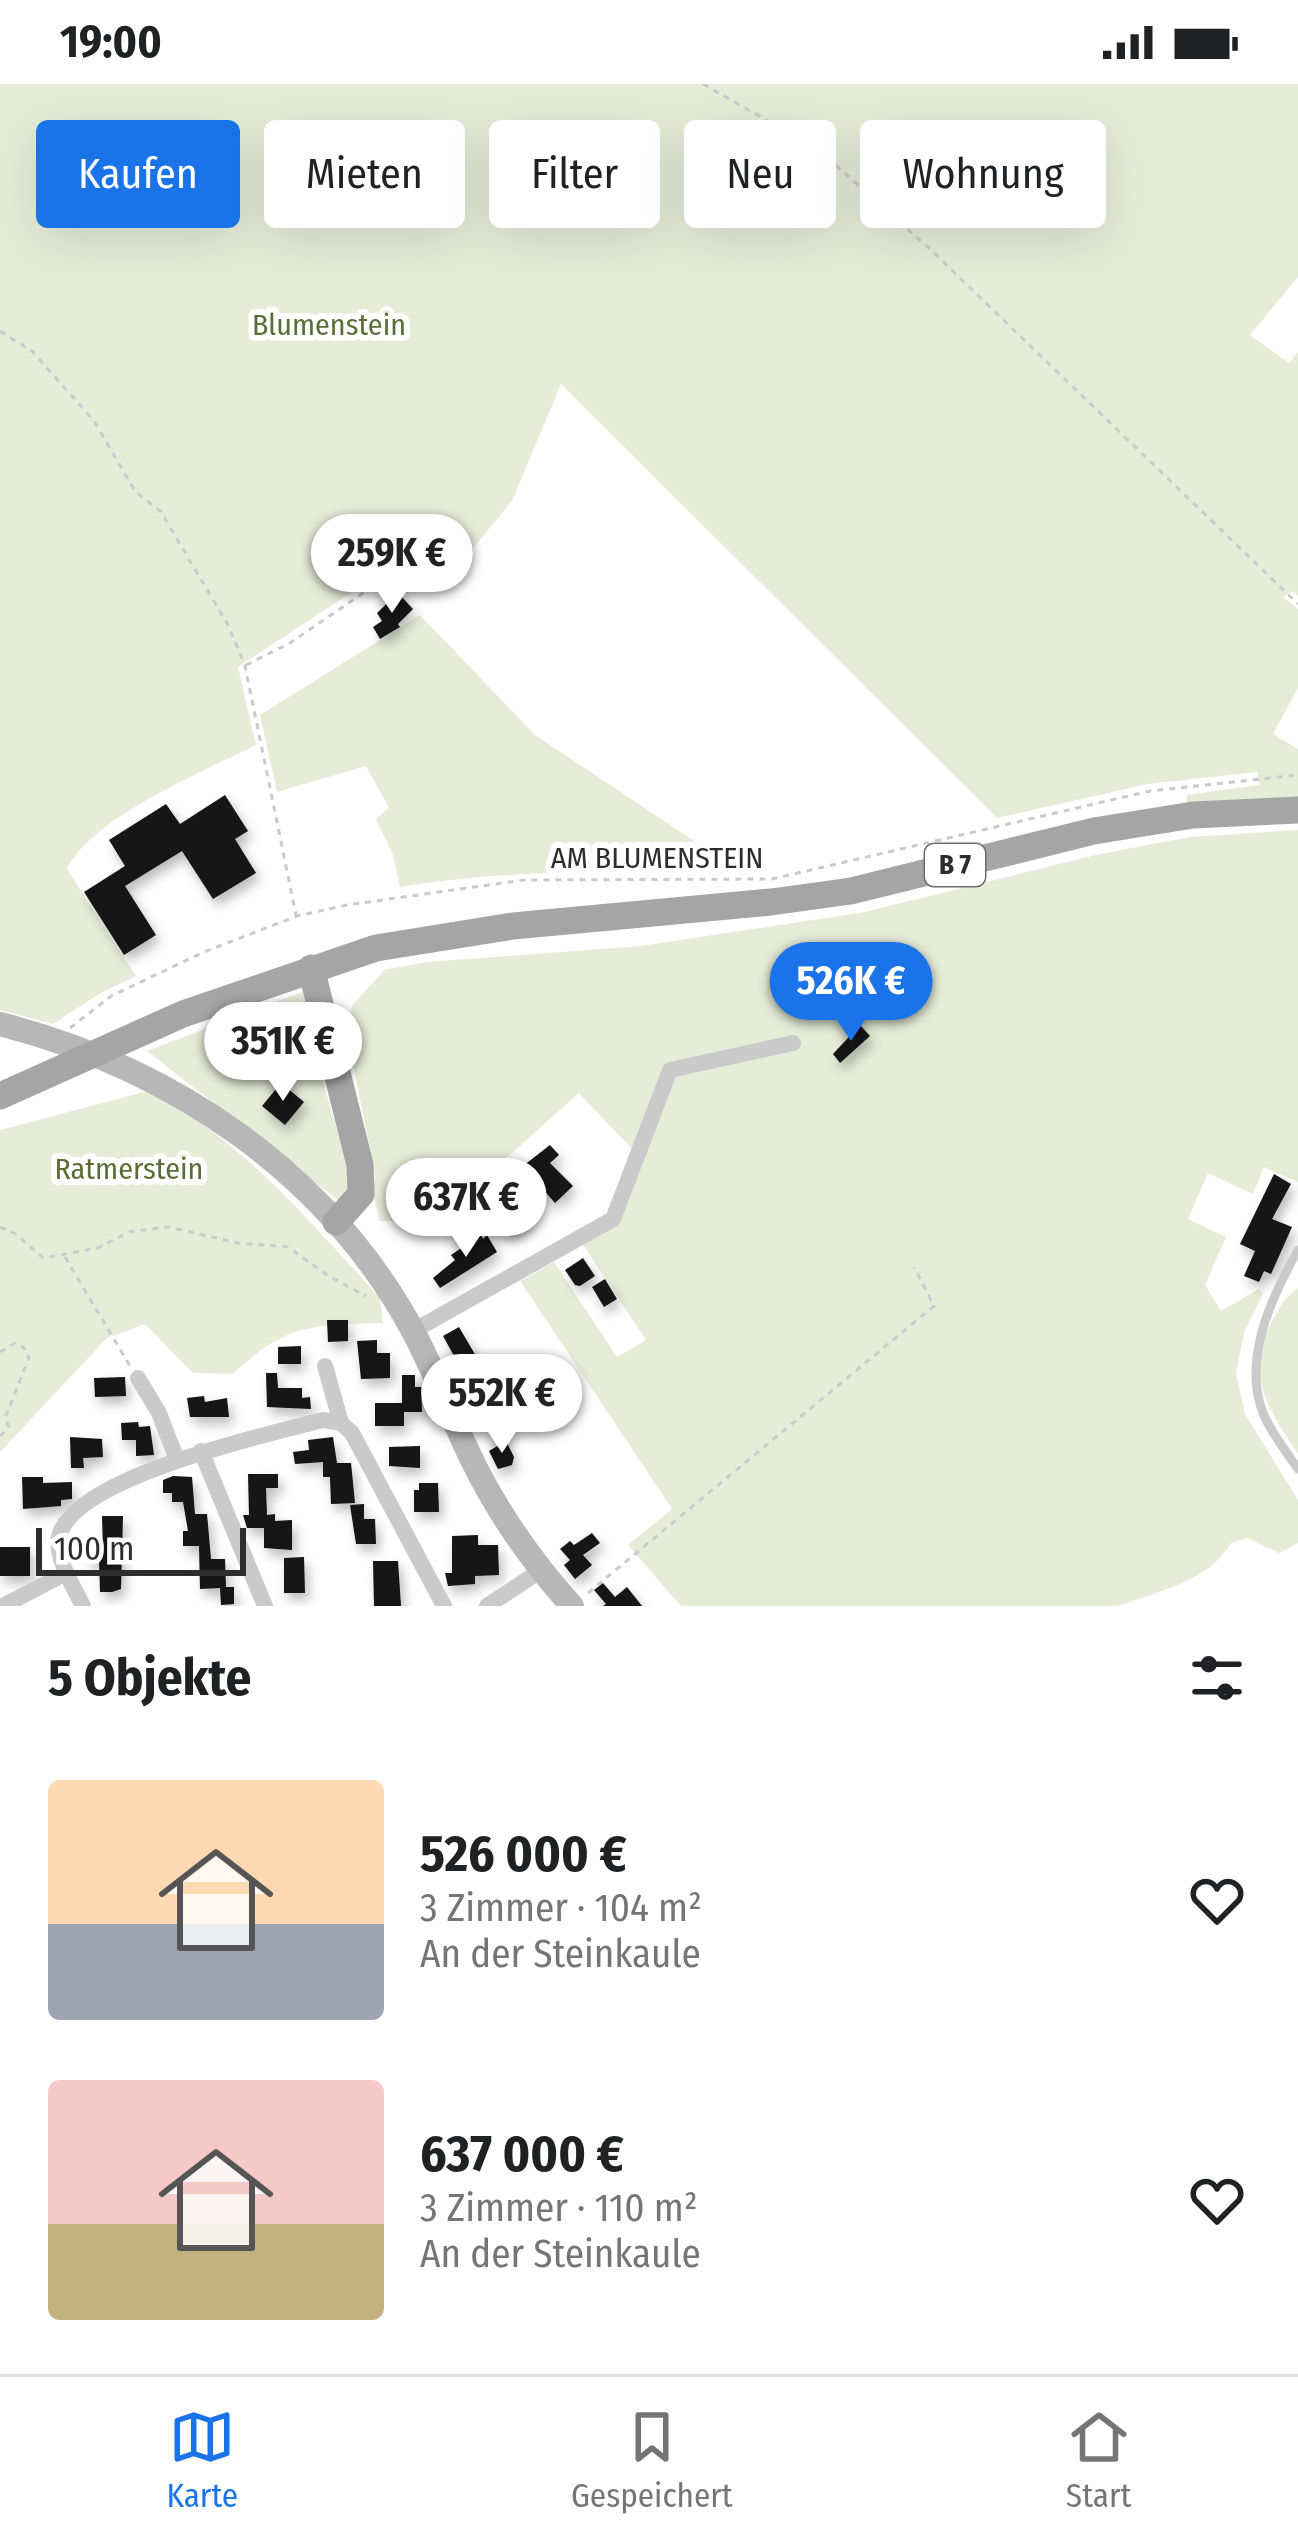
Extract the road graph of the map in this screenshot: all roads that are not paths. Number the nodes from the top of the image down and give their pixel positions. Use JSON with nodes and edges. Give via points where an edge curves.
{"nodes":[{"id":1,"x":1298,"y":810,"type":"edge"},
{"id":2,"x":311,"y":968,"type":"junction"},
{"id":3,"x":0,"y":1024,"type":"edge"},
{"id":4,"x":793,"y":1042,"type":"dead end"},
{"id":5,"x":10,"y":1092,"type":"edge"},
{"id":6,"x":336,"y":1222,"type":"junction"},
{"id":7,"x":1298,"y":1250,"type":"edge"},
{"id":8,"x":413,"y":1331,"type":"junction"},
{"id":9,"x":325,"y":1366,"type":"dead end"},
{"id":10,"x":137,"y":1378,"type":"road end"},
{"id":11,"x":341,"y":1423,"type":"junction"},
{"id":12,"x":201,"y":1451,"type":"junction"},
{"id":13,"x":177,"y":1460,"type":"junction"},
{"id":14,"x":1298,"y":1469,"type":"edge"},
{"id":15,"x":540,"y":1571,"type":"junction"},
{"id":16,"x":66,"y":1573,"type":"junction"},
{"id":17,"x":3,"y":1606,"type":"edge"},
{"id":18,"x":83,"y":1606,"type":"edge"},
{"id":19,"x":265,"y":1606,"type":"edge"},
{"id":20,"x":444,"y":1606,"type":"edge"},
{"id":21,"x":488,"y":1606,"type":"edge"},
{"id":22,"x":573,"y":1606,"type":"edge"}],
"edges":[{"from":1,"to":2,"type":"main road","number":"B 7","via":[[1094,831],[811,897],[450,933]]},
{"from":2,"to":5,"type":"main road","number":"B 7","via":[[183,1013]]},
{"from":2,"to":6,"type":"main road","via":[[360,1166],[361,1194]]},
{"from":3,"to":6,"type":"street","via":[[124,1065],[238,1132]]},
{"from":4,"to":8,"type":"street","via":[[670,1070],[614,1219]]},
{"from":6,"to":8,"type":"street"},
{"from":7,"to":14,"type":"lane","via":[[1265,1323],[1257,1386],[1268,1424]]},
{"from":8,"to":15,"type":"street","via":[[475,1467]]},
{"from":9,"to":11,"type":"street"},
{"from":10,"to":13,"type":"street"},
{"from":11,"to":12,"type":"street","via":[[323,1420]]},
{"from":11,"to":20,"type":"street"},
{"from":12,"to":13,"type":"street"},
{"from":12,"to":19,"type":"street"},
{"from":13,"to":16,"type":"street","via":[[70,1517],[59,1535]]},
{"from":15,"to":21,"type":"street"},
{"from":15,"to":22,"type":"street"},
{"from":16,"to":17,"type":"street"},
{"from":16,"to":18,"type":"street"}]}
